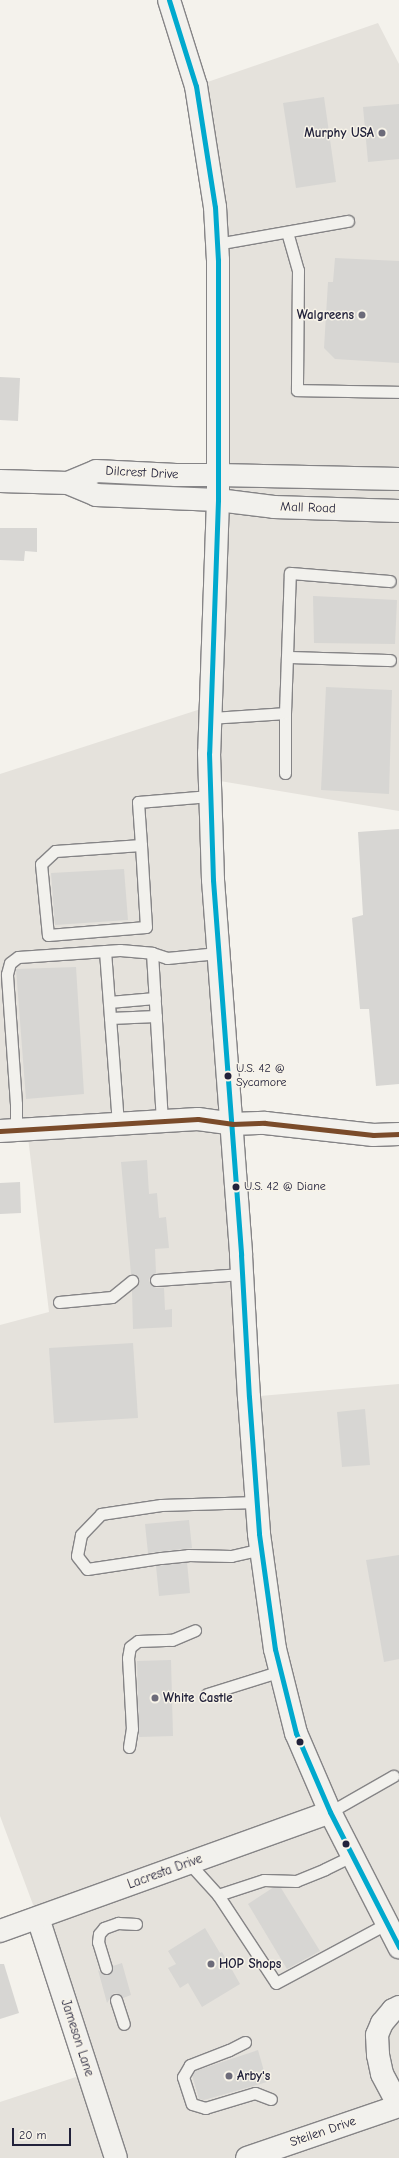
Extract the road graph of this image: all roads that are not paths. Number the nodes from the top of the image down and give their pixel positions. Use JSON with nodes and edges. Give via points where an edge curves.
{"nodes":[{"id":1,"x":168,"y":0,"type":"edge"},
{"id":2,"x":348,"y":221,"type":"dead end"},
{"id":3,"x":287,"y":232,"type":"junction"},
{"id":4,"x":217,"y":244,"type":"junction"},
{"id":5,"x":399,"y":392,"type":"edge"},
{"id":6,"x":218,"y":475,"type":"junction"},
{"id":7,"x":399,"y":479,"type":"edge"},
{"id":8,"x":0,"y":481,"type":"edge"},
{"id":9,"x":68,"y":483,"type":"junction"},
{"id":10,"x":218,"y":500,"type":"junction"},
{"id":11,"x":399,"y":511,"type":"edge"},
{"id":12,"x":390,"y":580,"type":"dead end"},
{"id":13,"x":287,"y":657,"type":"junction"},
{"id":14,"x":390,"y":660,"type":"dead end"},
{"id":15,"x":285,"y":713,"type":"junction"},
{"id":16,"x":210,"y":718,"type":"junction"},
{"id":17,"x":286,"y":773,"type":"dead end"},
{"id":18,"x":210,"y":796,"type":"junction"},
{"id":19,"x":140,"y":845,"type":"junction"},
{"id":20,"x":104,"y":952,"type":"junction"},
{"id":21,"x":152,"y":953,"type":"junction"},
{"id":22,"x":218,"y":953,"type":"junction"},
{"id":23,"x":155,"y":998,"type":"junction"},
{"id":24,"x":108,"y":1002,"type":"junction"},
{"id":25,"x":156,"y":1016,"type":"junction"},
{"id":26,"x":110,"y":1018,"type":"junction"},
{"id":27,"x":162,"y":1121,"type":"junction"},
{"id":28,"x":118,"y":1123,"type":"junction"},
{"id":29,"x":232,"y":1124,"type":"junction"},
{"id":30,"x":8,"y":1130,"type":"edge"},
{"id":31,"x":399,"y":1134,"type":"edge"},
{"id":32,"x":242,"y":1274,"type":"junction"},
{"id":33,"x":156,"y":1280,"type":"dead end"},
{"id":34,"x":132,"y":1281,"type":"dead end"},
{"id":35,"x":59,"y":1302,"type":"dead end"},
{"id":36,"x":256,"y":1502,"type":"junction"},
{"id":37,"x":261,"y":1549,"type":"junction"},
{"id":38,"x":195,"y":1630,"type":"dead end"},
{"id":39,"x":281,"y":1672,"type":"junction"},
{"id":40,"x":207,"y":1694,"type":"dead end"},
{"id":41,"x":129,"y":1747,"type":"dead end"},
{"id":42,"x":393,"y":1776,"type":"dead end"},
{"id":43,"x":330,"y":1812,"type":"junction"},
{"id":44,"x":352,"y":1856,"type":"junction"},
{"id":45,"x":189,"y":1863,"type":"junction"},
{"id":46,"x":218,"y":1895,"type":"junction"},
{"id":47,"x":38,"y":1918,"type":"junction"},
{"id":48,"x":136,"y":1924,"type":"dead end"},
{"id":49,"x":386,"y":1924,"type":"junction"},
{"id":50,"x":0,"y":1931,"type":"edge"},
{"id":51,"x":399,"y":1947,"type":"edge"},
{"id":52,"x":106,"y":1968,"type":"dead end"},
{"id":53,"x":116,"y":2000,"type":"dead end"},
{"id":54,"x":399,"y":2008,"type":"edge"},
{"id":55,"x":124,"y":2024,"type":"dead end"},
{"id":56,"x":245,"y":2042,"type":"dead end"},
{"id":57,"x":271,"y":2099,"type":"dead end"},
{"id":58,"x":399,"y":2106,"type":"edge"},
{"id":59,"x":116,"y":2158,"type":"edge"},
{"id":60,"x":248,"y":2158,"type":"edge"}],
"edges":[{"from":1,"to":4,"type":"main road","via":[[196,86],[208,152]]},
{"from":2,"to":3,"type":"lane"},
{"from":3,"to":4,"type":"lane"},
{"from":3,"to":5,"type":"lane","via":[[298,270],[297,390]]},
{"from":4,"to":6,"type":"main road"},
{"from":6,"to":7,"type":"main road"},
{"from":6,"to":9,"type":"main road","name":"Dilcrest Drive","via":[[96,471]]},
{"from":6,"to":10,"type":"main road"},
{"from":8,"to":9,"type":"main road","name":"Dilcrest Drive"},
{"from":9,"to":10,"type":"main road","name":"Dilcrest Drive","via":[[96,495]]},
{"from":10,"to":11,"type":"main road","name":"Mall Road","via":[[274,507]]},
{"from":10,"to":16,"type":"main road"},
{"from":12,"to":13,"type":"lane","via":[[290,573]]},
{"from":13,"to":14,"type":"lane"},
{"from":13,"to":15,"type":"lane"},
{"from":15,"to":16,"type":"lane"},
{"from":15,"to":17,"type":"lane"},
{"from":16,"to":18,"type":"main road"},
{"from":18,"to":19,"type":"lane","via":[[138,802]]},
{"from":18,"to":22,"type":"main road"},
{"from":19,"to":19,"type":"lane","via":[[146,927],[48,935],[41,864],[55,851]]},
{"from":20,"to":21,"type":"lane","via":[[120,950]]},
{"from":20,"to":24,"type":"lane"},
{"from":20,"to":30,"type":"lane","via":[[18,957],[10,963],[7,974]]},
{"from":21,"to":22,"type":"lane","via":[[167,958]]},
{"from":21,"to":23,"type":"lane"},
{"from":22,"to":29,"type":"main road"},
{"from":23,"to":24,"type":"lane"},
{"from":23,"to":25,"type":"lane"},
{"from":24,"to":26,"type":"lane"},
{"from":25,"to":26,"type":"lane"},
{"from":25,"to":27,"type":"lane"},
{"from":26,"to":28,"type":"lane"},
{"from":27,"to":28,"type":"main road"},
{"from":27,"to":29,"type":"main road","via":[[198,1119]]},
{"from":28,"to":30,"type":"main road"},
{"from":29,"to":31,"type":"main road","via":[[265,1123],[327,1131]]},
{"from":29,"to":32,"type":"main road"},
{"from":32,"to":33,"type":"lane"},
{"from":32,"to":36,"type":"main road"},
{"from":34,"to":35,"type":"lane","via":[[112,1297]]},
{"from":36,"to":37,"type":"main road"},
{"from":36,"to":37,"type":"lane","via":[[161,1505],[101,1514],[81,1535],[77,1556],[87,1569],[188,1555],[231,1556]]},
{"from":37,"to":39,"type":"main road","via":[[275,1649]]},
{"from":38,"to":41,"type":"lane","via":[[172,1640],[138,1642],[130,1647],[128,1658],[132,1729]]},
{"from":39,"to":40,"type":"lane"},
{"from":39,"to":43,"type":"main road","via":[[296,1733]]},
{"from":42,"to":43,"type":"lane"},
{"from":43,"to":44,"type":"main road"},
{"from":43,"to":45,"type":"main road","name":"Lacresta Drive"},
{"from":44,"to":46,"type":"lane","via":[[296,1880],[264,1880]]},
{"from":44,"to":49,"type":"main road"},
{"from":45,"to":46,"type":"lane"},
{"from":45,"to":47,"type":"main road","name":"Lacresta Drive"},
{"from":46,"to":49,"type":"lane","via":[[276,1983]]},
{"from":47,"to":50,"type":"main road","name":"Lacresta Drive"},
{"from":47,"to":59,"type":"main road","name":"Jameson Lane"},
{"from":48,"to":52,"type":"lane","via":[[118,1923],[104,1928],[99,1934],[98,1942]]},
{"from":49,"to":51,"type":"main road"},
{"from":53,"to":55,"type":"lane"},
{"from":54,"to":58,"type":"main road","via":[[393,2010],[382,2023],[377,2036],[382,2074]]},
{"from":56,"to":57,"type":"lane","via":[[190,2064],[183,2077],[192,2104],[205,2108],[256,2093]]},
{"from":58,"to":60,"type":"main road","name":"Steilen Drive"}]}
